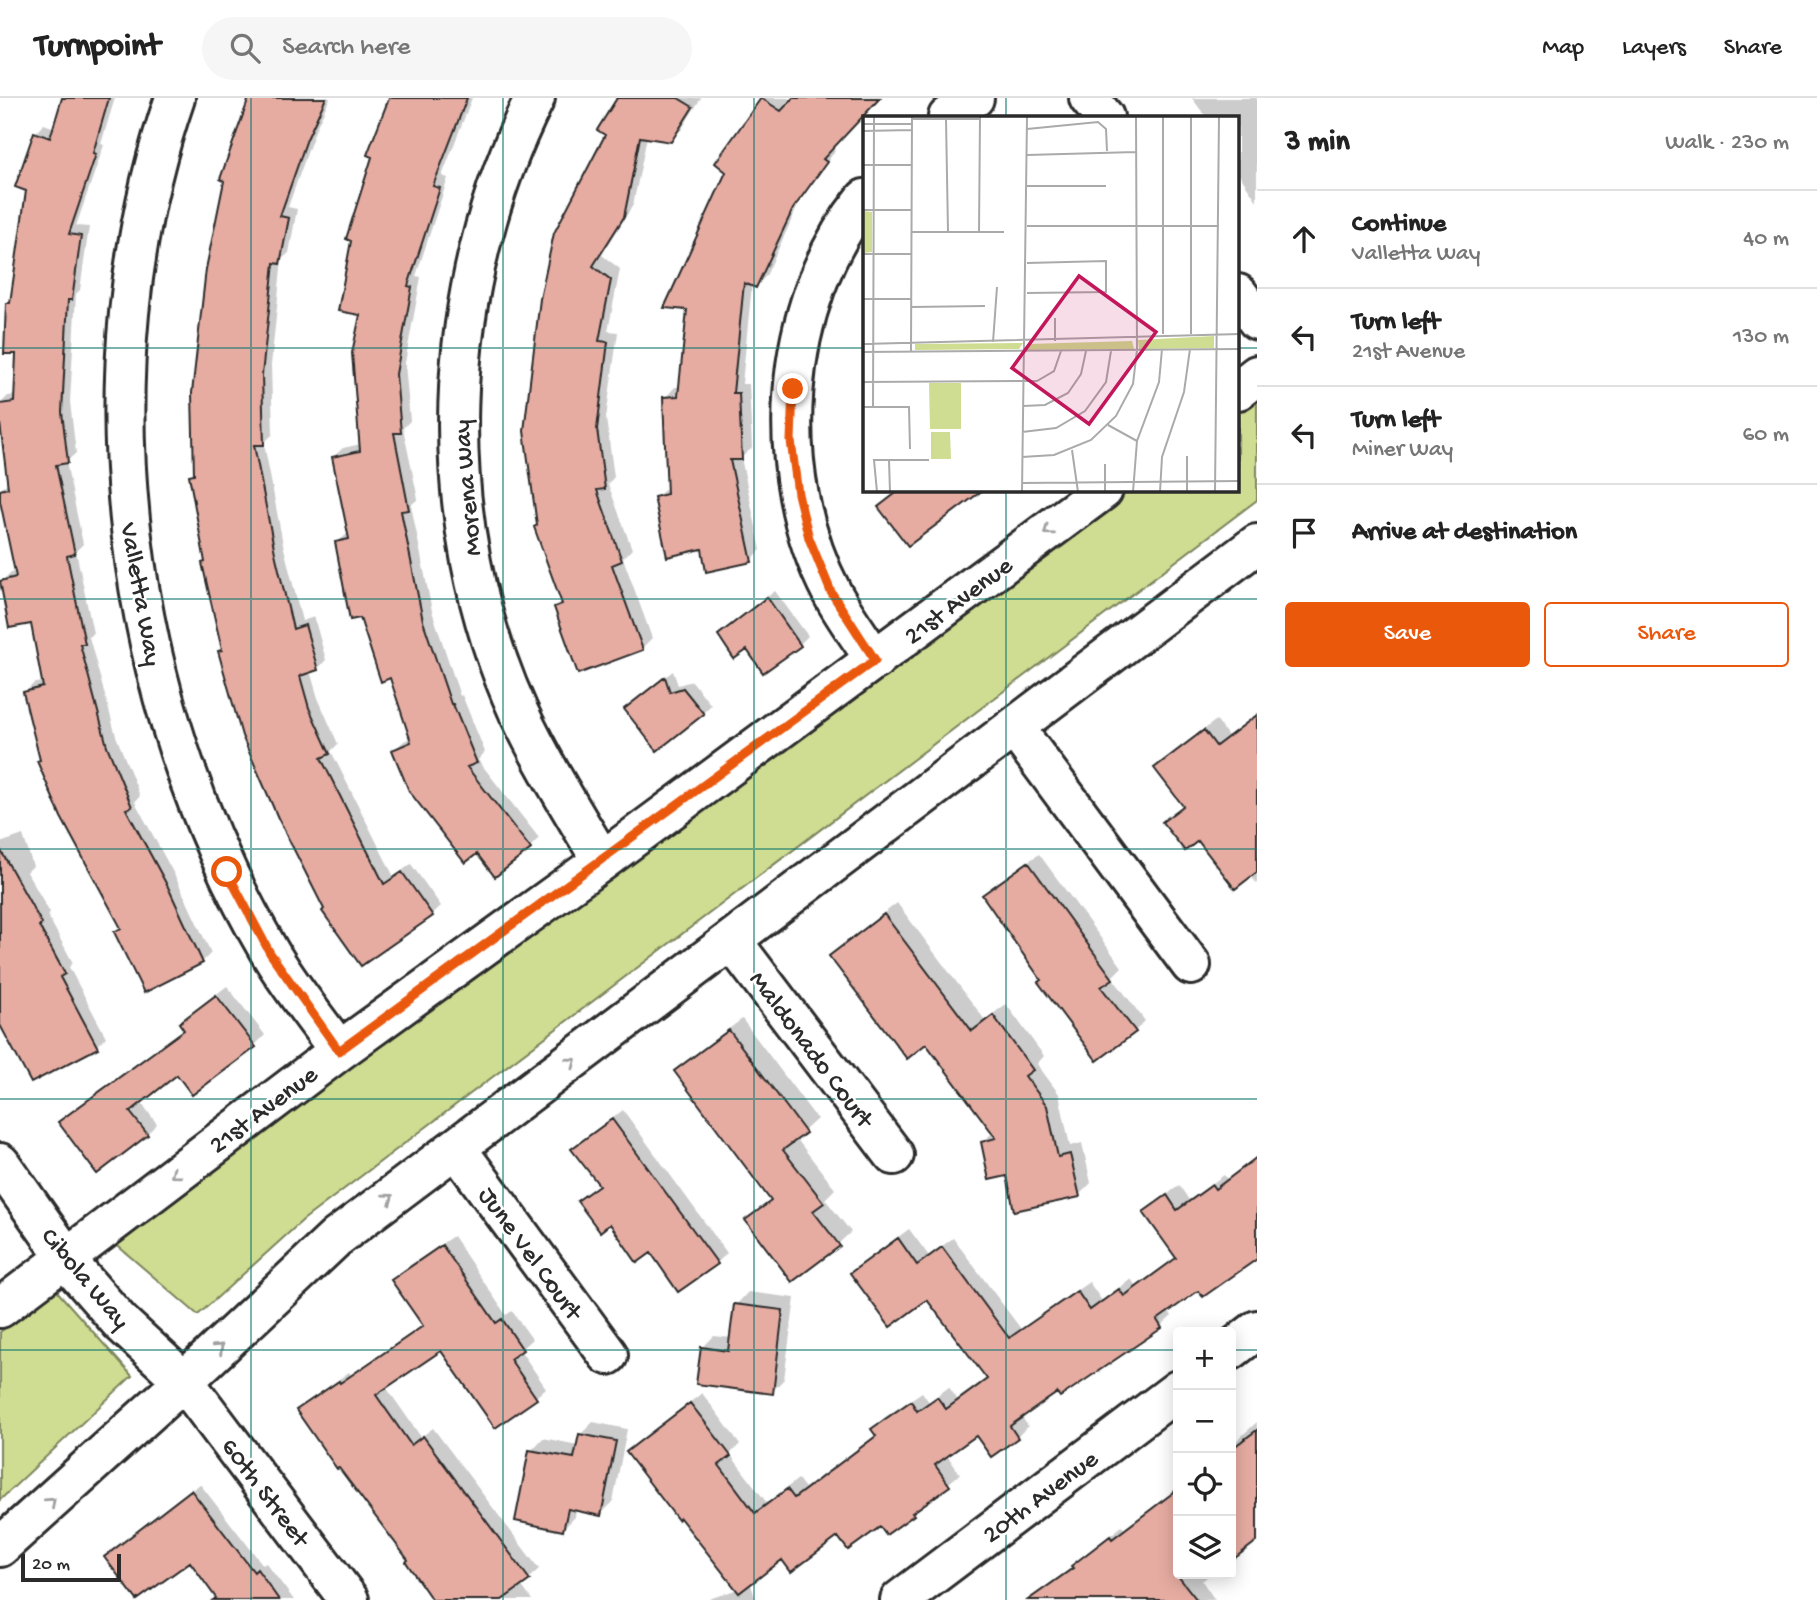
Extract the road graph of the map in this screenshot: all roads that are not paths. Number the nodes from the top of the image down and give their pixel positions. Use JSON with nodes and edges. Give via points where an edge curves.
{"nodes":[{"id":1,"x":175,"y":98,"type":"edge"},
{"id":2,"x":535,"y":98,"type":"edge"},
{"id":3,"x":974,"y":98,"type":"edge"},
{"id":4,"x":1089,"y":98,"type":"edge"},
{"id":5,"x":949,"y":116,"type":"edge"},
{"id":6,"x":1103,"y":116,"type":"edge"},
{"id":7,"x":863,"y":202,"type":"edge"},
{"id":8,"x":1240,"y":297,"type":"edge"},
{"id":9,"x":1257,"y":320,"type":"edge"},
{"id":10,"x":1257,"y":375,"type":"edge"},
{"id":11,"x":1240,"y":388,"type":"edge"},
{"id":12,"x":1100,"y":492,"type":"edge"},
{"id":13,"x":1257,"y":544,"type":"edge"},
{"id":14,"x":875,"y":660,"type":"junction"},
{"id":15,"x":1014,"y":727,"type":"junction"},
{"id":16,"x":601,"y":861,"type":"junction"},
{"id":17,"x":732,"y":941,"type":"junction"},
{"id":18,"x":1191,"y":965,"type":"dead end"},
{"id":19,"x":339,"y":1051,"type":"junction"},
{"id":20,"x":457,"y":1149,"type":"junction"},
{"id":21,"x":894,"y":1155,"type":"dead end"},
{"id":22,"x":0,"y":1163,"type":"edge"},
{"id":23,"x":65,"y":1258,"type":"junction"},
{"id":24,"x":0,"y":1308,"type":"edge"},
{"id":25,"x":1257,"y":1330,"type":"edge"},
{"id":26,"x":1236,"y":1346,"type":"edge"},
{"id":27,"x":608,"y":1355,"type":"dead end"},
{"id":28,"x":184,"y":1381,"type":"junction"},
{"id":29,"x":1173,"y":1394,"type":"edge"},
{"id":30,"x":0,"y":1547,"type":"edge"},
{"id":31,"x":349,"y":1600,"type":"edge"},
{"id":32,"x":900,"y":1600,"type":"edge"}],
"edges":[{"from":1,"to":19,"type":"street","name":"Valletta Way","via":[[145,210],[131,300],[124,410],[129,520],[139,593],[158,682],[184,770],[227,872],[270,953]]},
{"from":2,"to":16,"type":"street","name":"Morena Way","via":[[494,196],[474,269],[457,406],[461,494],[472,568],[496,653],[547,767]]},
{"from":3,"to":5,"type":"street"},
{"from":4,"to":6,"type":"street"},
{"from":7,"to":14,"type":"street","via":[[832,251],[811,300],[799,344],[791,441],[809,538],[831,592]]},
{"from":8,"to":9,"type":"street"},
{"from":10,"to":11,"type":"street"},
{"from":12,"to":14,"type":"street","name":"21st Avenue","one_way":true},
{"from":13,"to":15,"type":"street"},
{"from":14,"to":16,"type":"street","name":"21st Avenue"},
{"from":15,"to":17,"type":"street"},
{"from":15,"to":18,"type":"street"},
{"from":16,"to":19,"type":"street","name":"21st Avenue"},
{"from":20,"to":17,"type":"street","one_way":true},
{"from":17,"to":21,"type":"street","name":"Maldonado Court"},
{"from":19,"to":23,"type":"street","name":"21st Avenue","one_way":true},
{"from":20,"to":27,"type":"street","name":"June Vel Court"},
{"from":28,"to":20,"type":"street","one_way":true,"via":[[336,1238]]},
{"from":22,"to":23,"type":"street","name":"Cibola Way"},
{"from":23,"to":24,"type":"street","name":"21st Avenue"},
{"from":23,"to":28,"type":"street","name":"Cibola Way","via":[[121,1323]]},
{"from":25,"to":26,"type":"street"},
{"from":30,"to":28,"type":"street","one_way":true},
{"from":28,"to":31,"type":"street","name":"60th Street"},
{"from":29,"to":32,"type":"street","name":"20th Avenue"}]}
